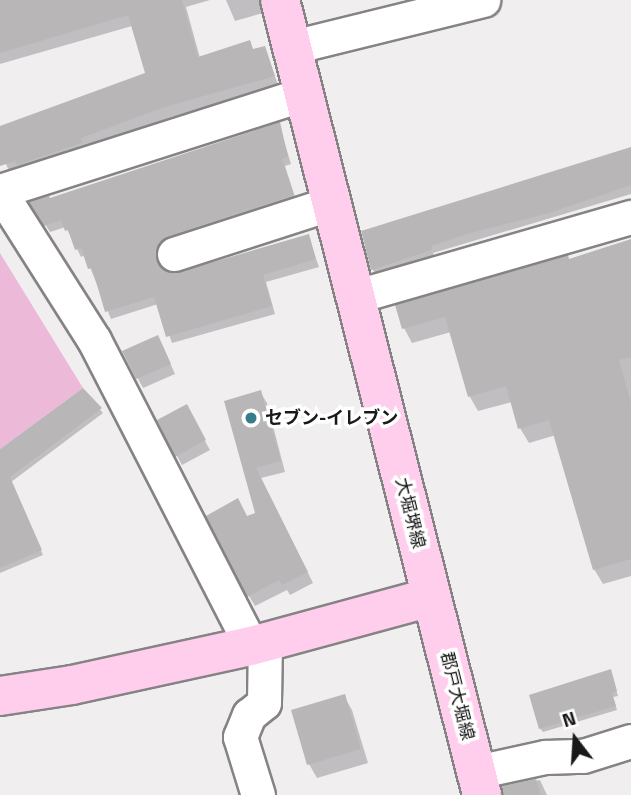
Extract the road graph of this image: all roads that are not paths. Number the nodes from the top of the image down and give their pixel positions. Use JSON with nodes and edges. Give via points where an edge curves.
{"nodes":[{"id":1,"x":280,"y":0,"type":"edge"},
{"id":2,"x":483,"y":0,"type":"edge"},
{"id":3,"x":292,"y":47,"type":"junction"},
{"id":4,"x":304,"y":94,"type":"junction"},
{"id":5,"x":0,"y":192,"type":"edge"},
{"id":6,"x":332,"y":203,"type":"junction"},
{"id":7,"x":631,"y":217,"type":"edge"},
{"id":8,"x":174,"y":254,"type":"dead end"},
{"id":9,"x":357,"y":296,"type":"junction"},
{"id":10,"x":431,"y":597,"type":"junction"},
{"id":11,"x":258,"y":644,"type":"junction"},
{"id":12,"x":0,"y":695,"type":"edge"},
{"id":13,"x":631,"y":741,"type":"edge"},
{"id":14,"x":479,"y":783,"type":"edge"},
{"id":15,"x":258,"y":795,"type":"edge"}],
"edges":[{"from":1,"to":3,"type":"main road","name":"大堀堺線"},
{"from":2,"to":3,"type":"street"},
{"from":3,"to":4,"type":"main road","name":"大堀堺線"},
{"from":4,"to":5,"type":"street"},
{"from":4,"to":6,"type":"main road","name":"大堀堺線"},
{"from":5,"to":11,"type":"street","via":[[94,340]]},
{"from":6,"to":8,"type":"street"},
{"from":6,"to":9,"type":"main road","name":"大堀堺線"},
{"from":7,"to":9,"type":"street"},
{"from":9,"to":10,"type":"main road","name":"大堀堺線"},
{"from":10,"to":11,"type":"main road"},
{"from":10,"to":14,"type":"main road","name":"郡戸大堀線"},
{"from":11,"to":12,"type":"main road","via":[[72,685]]},
{"from":11,"to":15,"type":"street","via":[[264,704],[249,715],[240,737]]},
{"from":13,"to":14,"type":"street","via":[[583,756],[545,757]]}]}
